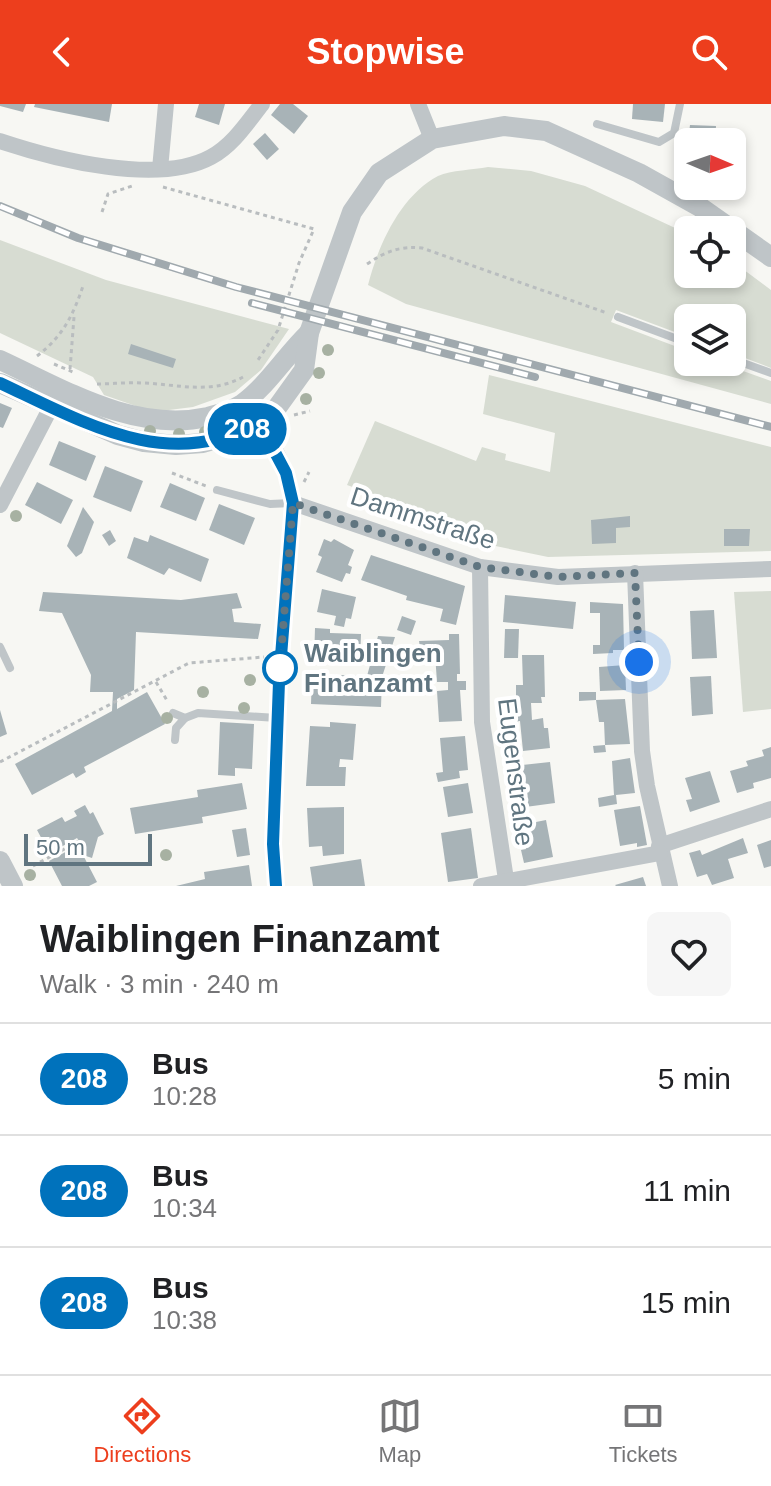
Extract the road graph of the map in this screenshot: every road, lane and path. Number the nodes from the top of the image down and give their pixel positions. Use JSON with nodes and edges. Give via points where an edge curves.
{"nodes":[{"id":1,"x":166,"y":104,"type":"edge"},
{"id":2,"x":262,"y":104,"type":"edge"},
{"id":3,"x":418,"y":104,"type":"edge"},
{"id":4,"x":680,"y":104,"type":"edge"},
{"id":5,"x":597,"y":124,"type":"dead end"},
{"id":6,"x":432,"y":139,"type":"junction"},
{"id":7,"x":0,"y":141,"type":"edge"},
{"id":8,"x":158,"y":178,"type":"junction"},
{"id":9,"x":139,"y":183,"type":"dead end"},
{"id":10,"x":102,"y":212,"type":"dead end"},
{"id":11,"x":771,"y":257,"type":"edge"},
{"id":12,"x":367,"y":264,"type":"dead end"},
{"id":13,"x":83,"y":286,"type":"dead end"},
{"id":14,"x":74,"y":313,"type":"junction"},
{"id":15,"x":618,"y":317,"type":"joint"},
{"id":16,"x":309,"y":333,"type":"junction"},
{"id":17,"x":674,"y":338,"type":"edge"},
{"id":18,"x":37,"y":356,"type":"dead end"},
{"id":19,"x":0,"y":360,"type":"edge"},
{"id":20,"x":256,"y":363,"type":"dead end"},
{"id":21,"x":746,"y":364,"type":"edge"},
{"id":22,"x":70,"y":371,"type":"dead end"},
{"id":23,"x":771,"y":373,"type":"edge"},
{"id":24,"x":249,"y":374,"type":"dead end"},
{"id":25,"x":0,"y":383,"type":"edge"},
{"id":26,"x":90,"y":384,"type":"dead end"},
{"id":27,"x":240,"y":405,"type":"junction"},
{"id":28,"x":51,"y":407,"type":"junction"},
{"id":29,"x":259,"y":422,"type":"junction"},
{"id":30,"x":172,"y":473,"type":"dead end"},
{"id":31,"x":217,"y":490,"type":"joint"},
{"id":32,"x":293,"y":503,"type":"junction"},
{"id":33,"x":0,"y":505,"type":"edge"},
{"id":34,"x":480,"y":567,"type":"junction"},
{"id":35,"x":771,"y":569,"type":"edge"},
{"id":36,"x":635,"y":573,"type":"junction"},
{"id":37,"x":0,"y":647,"type":"edge"},
{"id":38,"x":281,"y":655,"type":"junction"},
{"id":39,"x":10,"y":668,"type":"dead end"},
{"id":40,"x":156,"y":682,"type":"junction"},
{"id":41,"x":173,"y":713,"type":"joint"},
{"id":42,"x":185,"y":718,"type":"junction"},
{"id":43,"x":277,"y":718,"type":"junction"},
{"id":44,"x":175,"y":740,"type":"dead end"},
{"id":45,"x":0,"y":762,"type":"edge"},
{"id":46,"x":771,"y":809,"type":"edge"},
{"id":47,"x":79,"y":841,"type":"dead end"},
{"id":48,"x":660,"y":849,"type":"junction"},
{"id":49,"x":0,"y":861,"type":"edge"},
{"id":50,"x":33,"y":866,"type":"dead end"},
{"id":51,"x":507,"y":884,"type":"edge"},
{"id":52,"x":9,"y":885,"type":"edge"},
{"id":53,"x":276,"y":886,"type":"edge"},
{"id":54,"x":481,"y":886,"type":"edge"},
{"id":55,"x":670,"y":886,"type":"edge"}],
"edges":[{"from":1,"to":8,"type":"street"},
{"from":2,"to":8,"type":"street","via":[[237,137],[212,157]]},
{"from":3,"to":6,"type":"street"},
{"from":4,"to":5,"type":"lane","via":[[674,133],[659,142]]},
{"from":6,"to":11,"type":"street","via":[[504,126],[546,131],[700,207]]},
{"from":6,"to":16,"type":"street","via":[[379,173],[352,212]]},
{"from":7,"to":8,"type":"street"},
{"from":8,"to":20,"type":"path","via":[[314,229],[278,330]]},
{"from":9,"to":10,"type":"path","via":[[108,194]]},
{"from":12,"to":15,"type":"path","via":[[404,247],[422,248]]},
{"from":13,"to":14,"type":"path"},
{"from":14,"to":18,"type":"path","via":[[56,341]]},
{"from":14,"to":22,"type":"path"},
{"from":15,"to":17,"type":"lane"},
{"from":16,"to":27,"type":"street"},
{"from":16,"to":29,"type":"street","via":[[304,370],[276,409]]},
{"from":19,"to":27,"type":"street","via":[[134,417],[177,422]]},
{"from":21,"to":23,"type":"lane"},
{"from":24,"to":26,"type":"path","via":[[208,388]]},
{"from":25,"to":28,"type":"street"},
{"from":27,"to":29,"type":"street"},
{"from":28,"to":29,"type":"street","via":[[118,435],[163,445],[225,438]]},
{"from":28,"to":33,"type":"street"},
{"from":29,"to":32,"type":"street","via":[[286,473]]},
{"from":30,"to":31,"type":"path"},
{"from":31,"to":32,"type":"lane","via":[[270,504]]},
{"from":32,"to":34,"type":"street","name":"Dammstraße"},
{"from":32,"to":38,"type":"street"},
{"from":34,"to":36,"type":"street","name":"Dammstraße","via":[[558,577]]},
{"from":34,"to":51,"type":"street","name":"Eugenstraße","via":[[482,722]]},
{"from":35,"to":36,"type":"street","name":"Dammstraße"},
{"from":36,"to":48,"type":"street","via":[[642,751]]},
{"from":37,"to":39,"type":"lane"},
{"from":38,"to":40,"type":"path","via":[[189,663]]},
{"from":38,"to":43,"type":"street"},
{"from":40,"to":41,"type":"path"},
{"from":40,"to":45,"type":"path"},
{"from":41,"to":42,"type":"lane"},
{"from":42,"to":43,"type":"lane","via":[[198,713]]},
{"from":42,"to":44,"type":"lane","via":[[176,728]]},
{"from":43,"to":53,"type":"street"},
{"from":46,"to":48,"type":"street"},
{"from":47,"to":50,"type":"path"},
{"from":48,"to":51,"type":"street"},
{"from":48,"to":55,"type":"street"},
{"from":49,"to":52,"type":"street"},
{"from":51,"to":54,"type":"street"}]}
